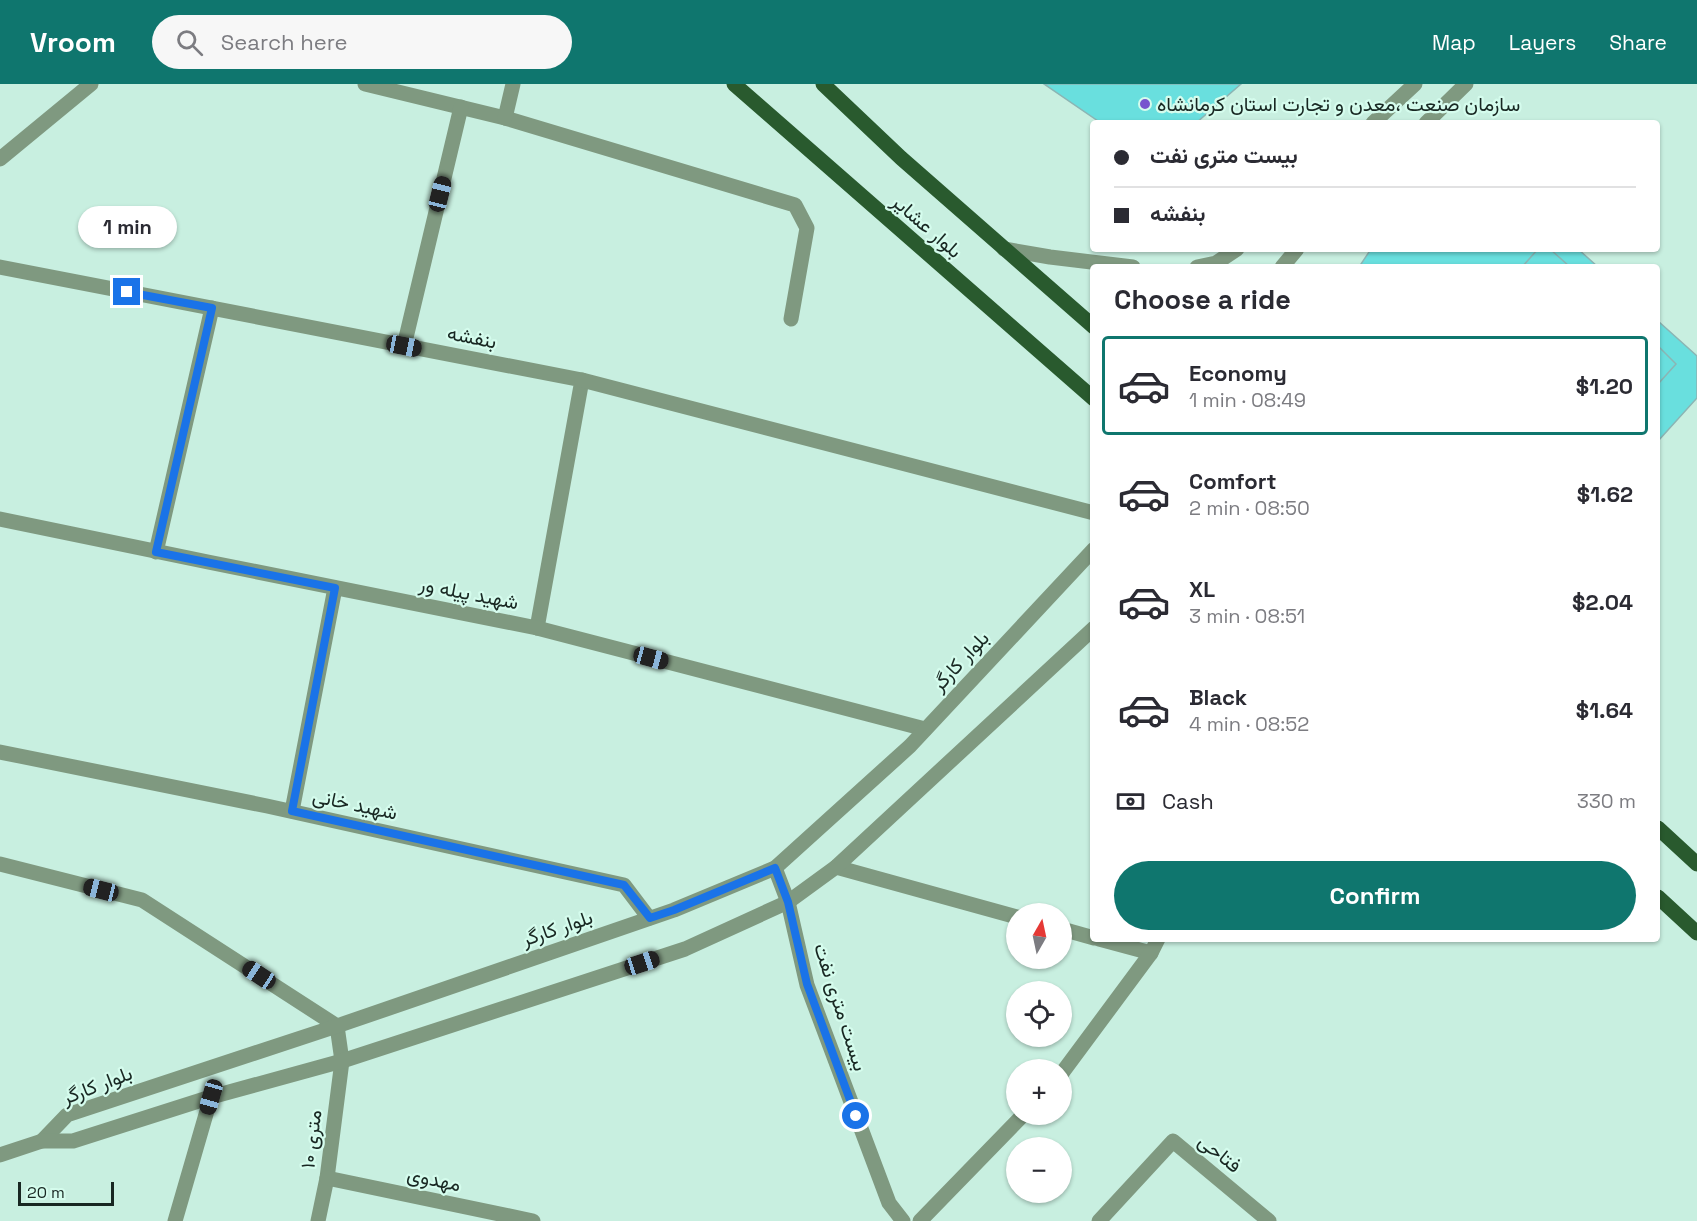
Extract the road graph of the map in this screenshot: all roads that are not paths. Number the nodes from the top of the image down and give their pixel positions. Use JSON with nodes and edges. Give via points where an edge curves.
{"nodes":[{"id":1,"x":91,"y":84,"type":"edge"},
{"id":2,"x":365,"y":84,"type":"edge"},
{"id":3,"x":513,"y":84,"type":"edge"},
{"id":4,"x":734,"y":84,"type":"edge"},
{"id":5,"x":824,"y":84,"type":"edge"},
{"id":6,"x":1414,"y":84,"type":"edge"},
{"id":7,"x":1466,"y":84,"type":"edge"},
{"id":8,"x":461,"y":107,"type":"junction"},
{"id":9,"x":505,"y":118,"type":"junction"},
{"id":10,"x":1375,"y":120,"type":"edge"},
{"id":11,"x":1429,"y":120,"type":"edge"},
{"id":12,"x":0,"y":159,"type":"edge"},
{"id":13,"x":1004,"y":249,"type":"junction"},
{"id":14,"x":1232,"y":252,"type":"edge"},
{"id":15,"x":1294,"y":252,"type":"edge"},
{"id":16,"x":1108,"y":264,"type":"edge"},
{"id":17,"x":1211,"y":264,"type":"edge"},
{"id":18,"x":1284,"y":264,"type":"edge"},
{"id":19,"x":0,"y":267,"type":"edge"},
{"id":20,"x":212,"y":308,"type":"junction"},
{"id":21,"x":791,"y":319,"type":"dead end"},
{"id":22,"x":1090,"y":324,"type":"edge"},
{"id":23,"x":404,"y":346,"type":"junction"},
{"id":24,"x":582,"y":380,"type":"junction"},
{"id":25,"x":1090,"y":396,"type":"edge"},
{"id":26,"x":1090,"y":512,"type":"edge"},
{"id":27,"x":0,"y":519,"type":"edge"},
{"id":28,"x":156,"y":552,"type":"junction"},
{"id":29,"x":1090,"y":553,"type":"edge"},
{"id":30,"x":335,"y":588,"type":"junction"},
{"id":31,"x":537,"y":628,"type":"junction"},
{"id":32,"x":1090,"y":632,"type":"edge"},
{"id":33,"x":925,"y":729,"type":"junction"},
{"id":34,"x":0,"y":752,"type":"edge"},
{"id":35,"x":292,"y":811,"type":"junction"},
{"id":36,"x":1660,"y":830,"type":"edge"},
{"id":37,"x":0,"y":864,"type":"edge"},
{"id":38,"x":1697,"y":864,"type":"edge"},
{"id":39,"x":836,"y":867,"type":"junction"},
{"id":40,"x":775,"y":868,"type":"junction"},
{"id":41,"x":1660,"y":899,"type":"edge"},
{"id":42,"x":788,"y":902,"type":"junction"},
{"id":43,"x":1006,"y":914,"type":"edge"},
{"id":44,"x":650,"y":918,"type":"junction"},
{"id":45,"x":1072,"y":932,"type":"edge"},
{"id":46,"x":1697,"y":933,"type":"edge"},
{"id":47,"x":1090,"y":937,"type":"edge"},
{"id":48,"x":1110,"y":942,"type":"edge"},
{"id":49,"x":1156,"y":942,"type":"edge"},
{"id":50,"x":1151,"y":953,"type":"junction"},
{"id":51,"x":337,"y":1026,"type":"junction"},
{"id":52,"x":1072,"y":1060,"type":"edge"},
{"id":53,"x":342,"y":1061,"type":"junction"},
{"id":54,"x":211,"y":1097,"type":"junction"},
{"id":55,"x":1013,"y":1125,"type":"edge"},
{"id":56,"x":42,"y":1141,"type":"junction"},
{"id":57,"x":0,"y":1155,"type":"edge"},
{"id":58,"x":327,"y":1178,"type":"junction"},
{"id":59,"x":175,"y":1221,"type":"edge"},
{"id":60,"x":318,"y":1221,"type":"edge"},
{"id":61,"x":533,"y":1221,"type":"edge"},
{"id":62,"x":903,"y":1221,"type":"edge"},
{"id":63,"x":920,"y":1221,"type":"edge"},
{"id":64,"x":1099,"y":1221,"type":"edge"},
{"id":65,"x":1269,"y":1221,"type":"edge"}],
"edges":[{"from":1,"to":12,"type":"street"},
{"from":2,"to":8,"type":"street"},
{"from":3,"to":9,"type":"street"},
{"from":4,"to":25,"type":"main road","name":"بلوار عشایر"},
{"from":5,"to":13,"type":"main road","name":"بلوار عشایر"},
{"from":6,"to":10,"type":"street"},
{"from":7,"to":11,"type":"street"},
{"from":8,"to":9,"type":"street"},
{"from":8,"to":23,"type":"street"},
{"from":9,"to":21,"type":"street","via":[[795,205],[807,228]]},
{"from":13,"to":16,"type":"street"},
{"from":13,"to":22,"type":"main road","name":"بلوار عشایر"},
{"from":14,"to":17,"type":"street"},
{"from":15,"to":18,"type":"street"},
{"from":19,"to":20,"type":"street","name":"بنفشه"},
{"from":20,"to":23,"type":"street","name":"بنفشه"},
{"from":20,"to":28,"type":"street"},
{"from":23,"to":24,"type":"street","name":"بنفشه"},
{"from":24,"to":26,"type":"street","name":"بنفشه"},
{"from":24,"to":31,"type":"street"},
{"from":27,"to":28,"type":"street","name":"شهید پیله ور"},
{"from":28,"to":30,"type":"street","name":"شهید پیله ور"},
{"from":29,"to":33,"type":"street","name":"بلوار کارگر"},
{"from":30,"to":31,"type":"street","name":"شهید پیله ور"},
{"from":30,"to":35,"type":"street"},
{"from":31,"to":33,"type":"street","name":"شهید پیله ور"},
{"from":32,"to":39,"type":"street"},
{"from":33,"to":40,"type":"street","name":"بلوار کارگر"},
{"from":34,"to":35,"type":"street","name":"شهید خانی"},
{"from":35,"to":44,"type":"street","name":"شهید خانی","via":[[624,885]]},
{"from":36,"to":38,"type":"main road"},
{"from":37,"to":51,"type":"street","via":[[142,900]]},
{"from":39,"to":42,"type":"street"},
{"from":39,"to":43,"type":"street"},
{"from":40,"to":42,"type":"street","name":"بیست متری نفت"},
{"from":40,"to":44,"type":"street","name":"بلوار کارگر"},
{"from":41,"to":46,"type":"main road"},
{"from":42,"to":53,"type":"street","via":[[685,949]]},
{"from":42,"to":62,"type":"street","name":"بیست متری نفت","via":[[807,984],[889,1203]]},
{"from":44,"to":51,"type":"street","name":"بلوار کارگر"},
{"from":45,"to":47,"type":"street"},
{"from":48,"to":50,"type":"street"},
{"from":49,"to":50,"type":"street"},
{"from":50,"to":52,"type":"street"},
{"from":51,"to":53,"type":"street","name":"۱۰ متری"},
{"from":51,"to":56,"type":"street","name":"بلوار کارگر","via":[[67,1115]]},
{"from":53,"to":54,"type":"street"},
{"from":53,"to":58,"type":"street","name":"۱۰ متری"},
{"from":54,"to":56,"type":"street","via":[[73,1141]]},
{"from":54,"to":59,"type":"street"},
{"from":55,"to":63,"type":"street"},
{"from":56,"to":57,"type":"street"},
{"from":58,"to":60,"type":"street","name":"۱۰ متری"},
{"from":58,"to":61,"type":"street","name":"مهدوی"},
{"from":64,"to":65,"type":"street","name":"فتاحی","via":[[1173,1142]]}]}
